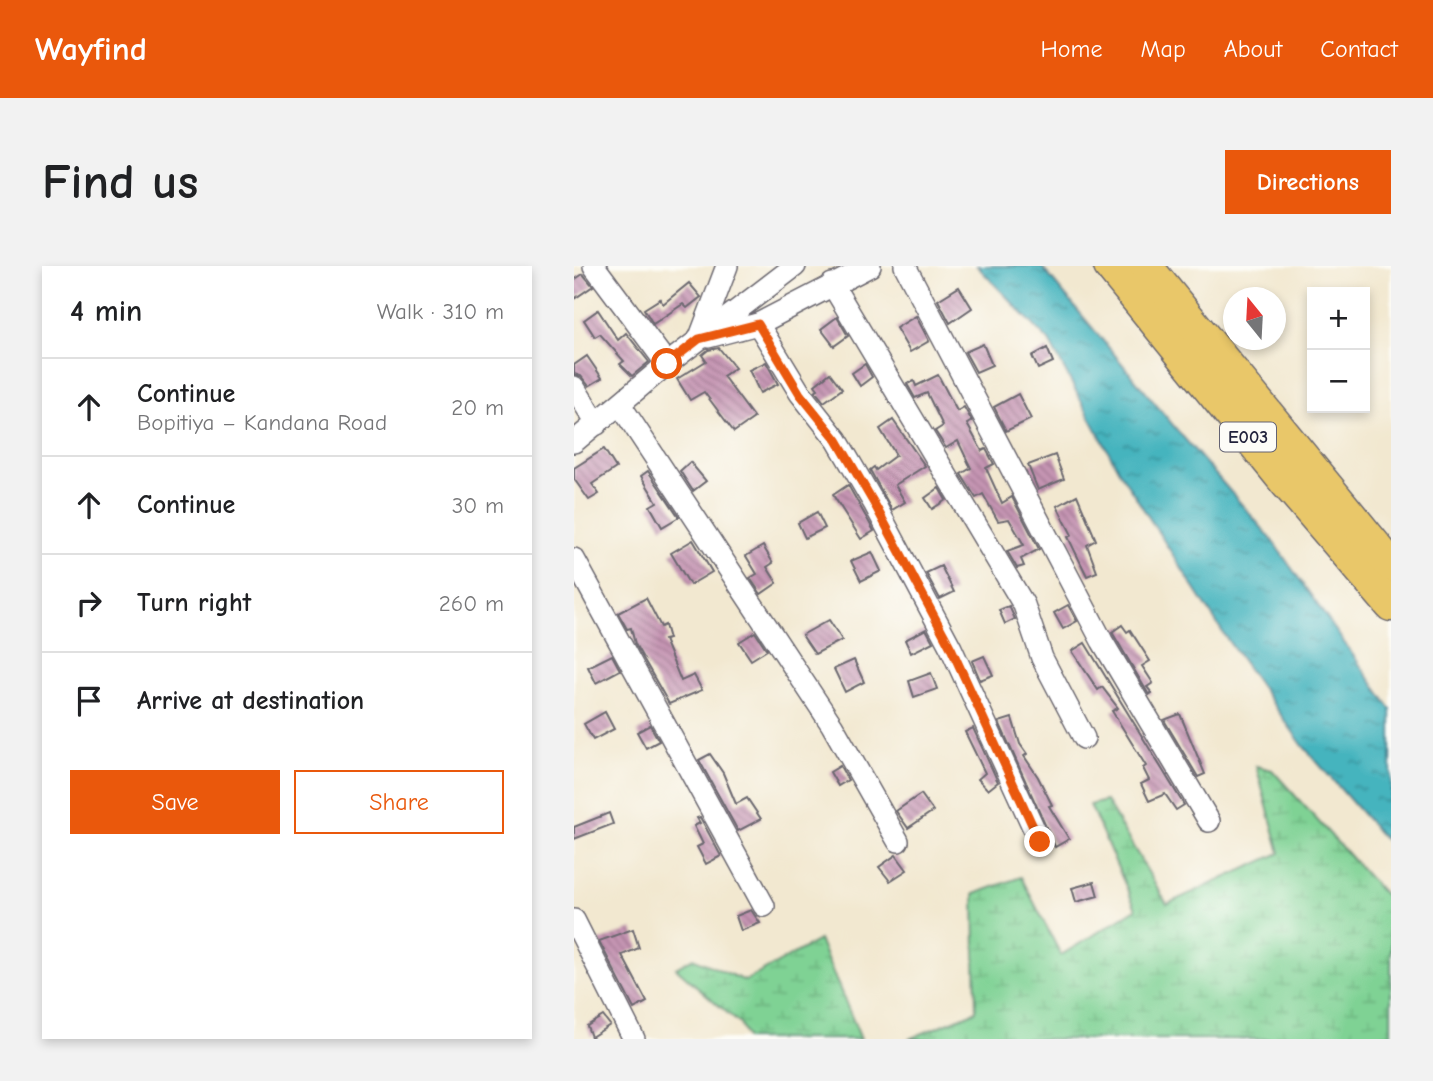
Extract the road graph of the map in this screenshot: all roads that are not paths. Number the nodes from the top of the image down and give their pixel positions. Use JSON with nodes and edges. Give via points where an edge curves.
{"nodes":[{"id":1,"x":594,"y":266,"type":"edge"},
{"id":2,"x":727,"y":266,"type":"edge"},
{"id":3,"x":794,"y":266,"type":"edge"},
{"id":4,"x":870,"y":266,"type":"edge"},
{"id":5,"x":905,"y":266,"type":"edge"},
{"id":6,"x":1110,"y":266,"type":"edge"},
{"id":7,"x":1146,"y":266,"type":"edge"},
{"id":8,"x":832,"y":284,"type":"junction"},
{"id":9,"x":758,"y":324,"type":"junction"},
{"id":10,"x":699,"y":339,"type":"junction"},
{"id":11,"x":667,"y":364,"type":"junction"},
{"id":12,"x":574,"y":387,"type":"edge"},
{"id":13,"x":621,"y":406,"type":"junction"},
{"id":14,"x":597,"y":424,"type":"junction"},
{"id":15,"x":574,"y":442,"type":"edge"},
{"id":16,"x":574,"y":559,"type":"edge"},
{"id":17,"x":1391,"y":565,"type":"edge"},
{"id":18,"x":1391,"y":605,"type":"edge"},
{"id":19,"x":1084,"y":738,"type":"dead end"},
{"id":20,"x":1209,"y":821,"type":"dead end"},
{"id":21,"x":898,"y":841,"type":"dead end"},
{"id":22,"x":1040,"y":842,"type":"dead end"},
{"id":23,"x":764,"y":906,"type":"dead end"},
{"id":24,"x":574,"y":920,"type":"edge"},
{"id":25,"x":634,"y":1039,"type":"edge"}],
"edges":[{"from":1,"to":11,"type":"street"},
{"from":2,"to":10,"type":"street"},
{"from":3,"to":10,"type":"street"},
{"from":4,"to":8,"type":"street"},
{"from":5,"to":20,"type":"street","via":[[1102,641]]},
{"from":6,"to":18,"type":"highway","number":"E003"},
{"from":7,"to":17,"type":"highway","number":"E003"},
{"from":8,"to":9,"type":"street"},
{"from":8,"to":19,"type":"street","via":[[1024,605],[1042,658]]},
{"from":9,"to":10,"type":"street"},
{"from":9,"to":22,"type":"street","via":[[875,505],[951,648]]},
{"from":10,"to":11,"type":"street"},
{"from":11,"to":13,"type":"street"},
{"from":12,"to":14,"type":"street"},
{"from":13,"to":14,"type":"street"},
{"from":13,"to":21,"type":"street","via":[[832,725]]},
{"from":14,"to":15,"type":"street"},
{"from":16,"to":23,"type":"street"},
{"from":24,"to":25,"type":"street"}]}
